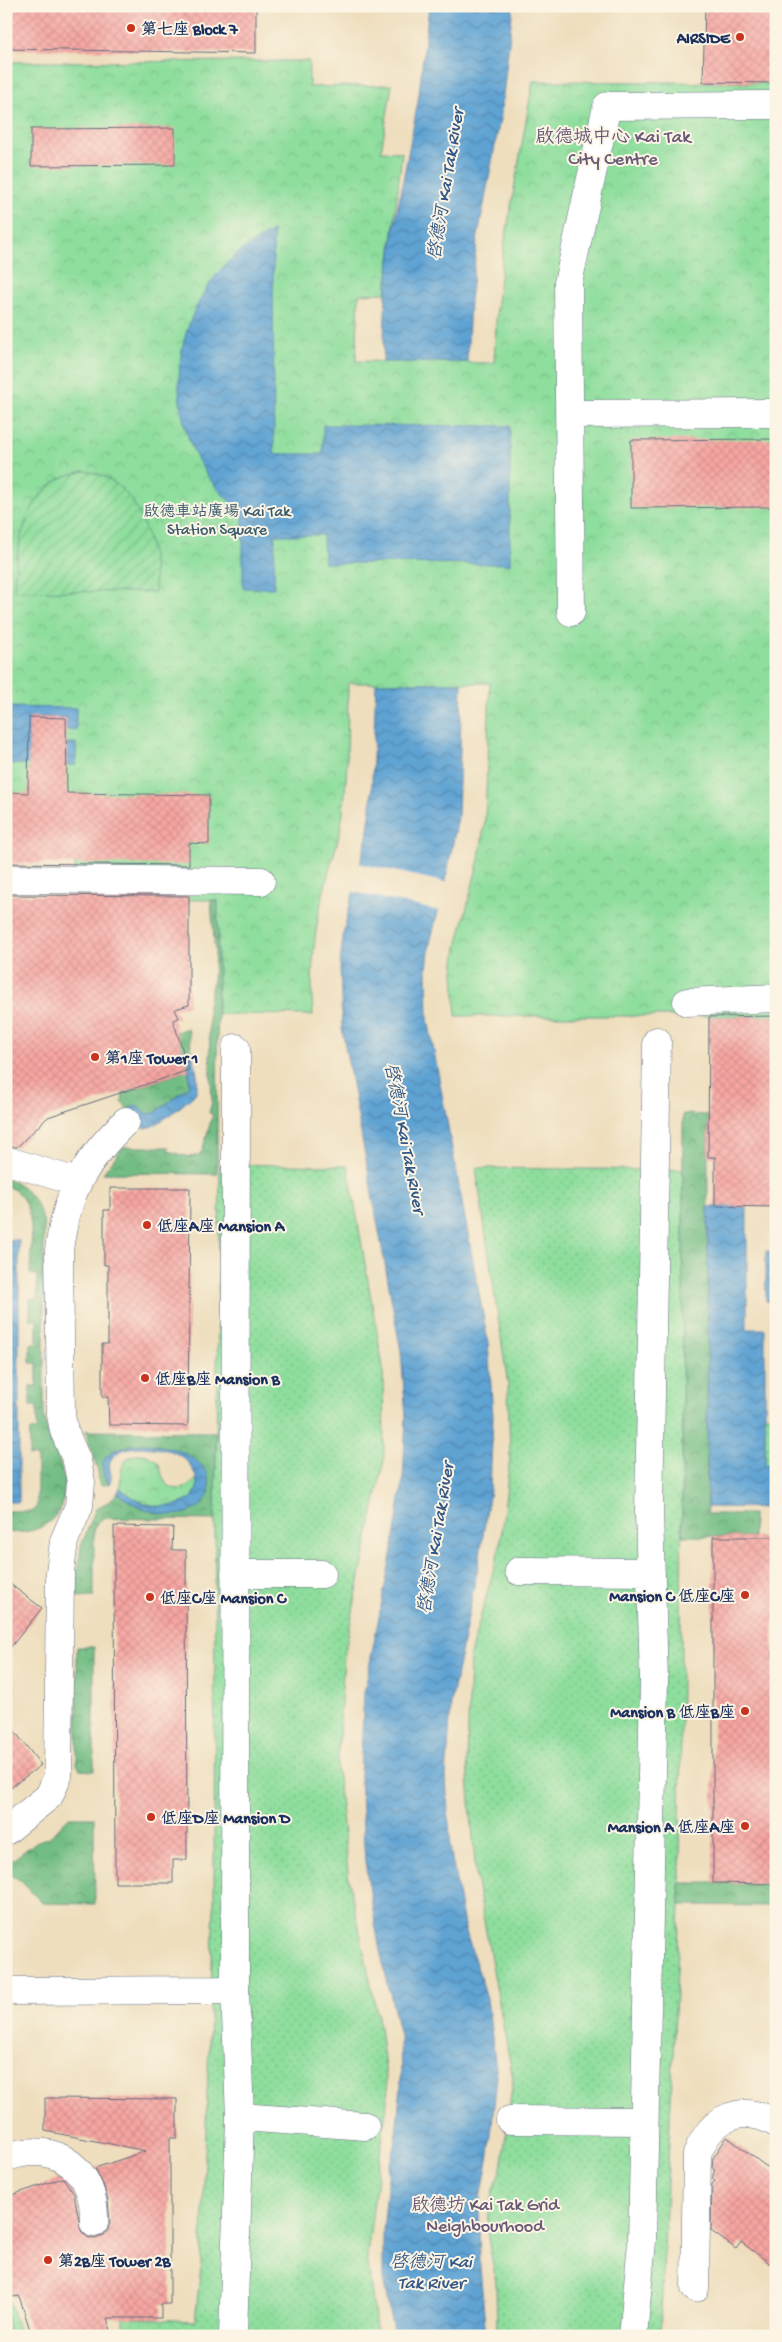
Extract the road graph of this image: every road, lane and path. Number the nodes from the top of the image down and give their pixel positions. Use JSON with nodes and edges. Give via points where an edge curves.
{"nodes":[{"id":1,"x":776,"y":105,"type":"edge"},
{"id":2,"x":776,"y":413,"type":"edge"},
{"id":3,"x":569,"y":414,"type":"junction"},
{"id":4,"x":571,"y":612,"type":"dead end"},
{"id":5,"x":6,"y":879,"type":"edge"},
{"id":6,"x":261,"y":881,"type":"dead end"},
{"id":7,"x":776,"y":998,"type":"edge"},
{"id":8,"x":687,"y":1002,"type":"dead end"},
{"id":9,"x":657,"y":1041,"type":"dead end"},
{"id":10,"x":236,"y":1048,"type":"dead end"},
{"id":11,"x":126,"y":1121,"type":"dead end"},
{"id":12,"x":8,"y":1161,"type":"dead end"},
{"id":13,"x":77,"y":1182,"type":"junction"},
{"id":14,"x":519,"y":1571,"type":"dead end"},
{"id":15,"x":651,"y":1572,"type":"junction"},
{"id":16,"x":235,"y":1574,"type":"junction"},
{"id":17,"x":322,"y":1574,"type":"dead end"},
{"id":18,"x":6,"y":1832,"type":"edge"},
{"id":19,"x":6,"y":1990,"type":"edge"},
{"id":20,"x":234,"y":1990,"type":"junction"},
{"id":21,"x":240,"y":2117,"type":"junction"},
{"id":22,"x":510,"y":2120,"type":"dead end"},
{"id":23,"x":643,"y":2121,"type":"junction"},
{"id":24,"x":776,"y":2123,"type":"edge"},
{"id":25,"x":364,"y":2126,"type":"dead end"},
{"id":26,"x":6,"y":2154,"type":"edge"},
{"id":27,"x":94,"y":2223,"type":"dead end"},
{"id":28,"x":695,"y":2288,"type":"dead end"},
{"id":29,"x":233,"y":2336,"type":"edge"},
{"id":30,"x":633,"y":2336,"type":"edge"}],
"edges":[{"from":1,"to":3,"type":"street","via":[[607,106],[568,283]]},
{"from":2,"to":3,"type":"street"},
{"from":3,"to":4,"type":"street"},
{"from":5,"to":6,"type":"street"},
{"from":7,"to":8,"type":"street"},
{"from":9,"to":15,"type":"street","via":[[649,1512]]},
{"from":10,"to":16,"type":"street"},
{"from":11,"to":13,"type":"street","via":[[105,1141]]},
{"from":12,"to":13,"type":"street"},
{"from":13,"to":18,"type":"street","via":[[68,1205],[59,1250],[60,1408],[81,1482],[79,1506],[64,1541],[60,1572],[58,1776],[55,1787],[44,1801]]},
{"from":14,"to":15,"type":"street"},
{"from":15,"to":23,"type":"street","via":[[654,1681]]},
{"from":16,"to":17,"type":"street"},
{"from":16,"to":20,"type":"street"},
{"from":19,"to":20,"type":"street"},
{"from":20,"to":21,"type":"street"},
{"from":21,"to":25,"type":"street"},
{"from":21,"to":29,"type":"street"},
{"from":22,"to":23,"type":"street"},
{"from":23,"to":30,"type":"street","via":[[642,2242]]},
{"from":24,"to":28,"type":"street","via":[[763,2116],[746,2113],[729,2116],[714,2125],[703,2138],[697,2154],[696,2172]]},
{"from":26,"to":27,"type":"street","via":[[7,2157],[40,2151],[70,2163],[90,2190]]}]}
